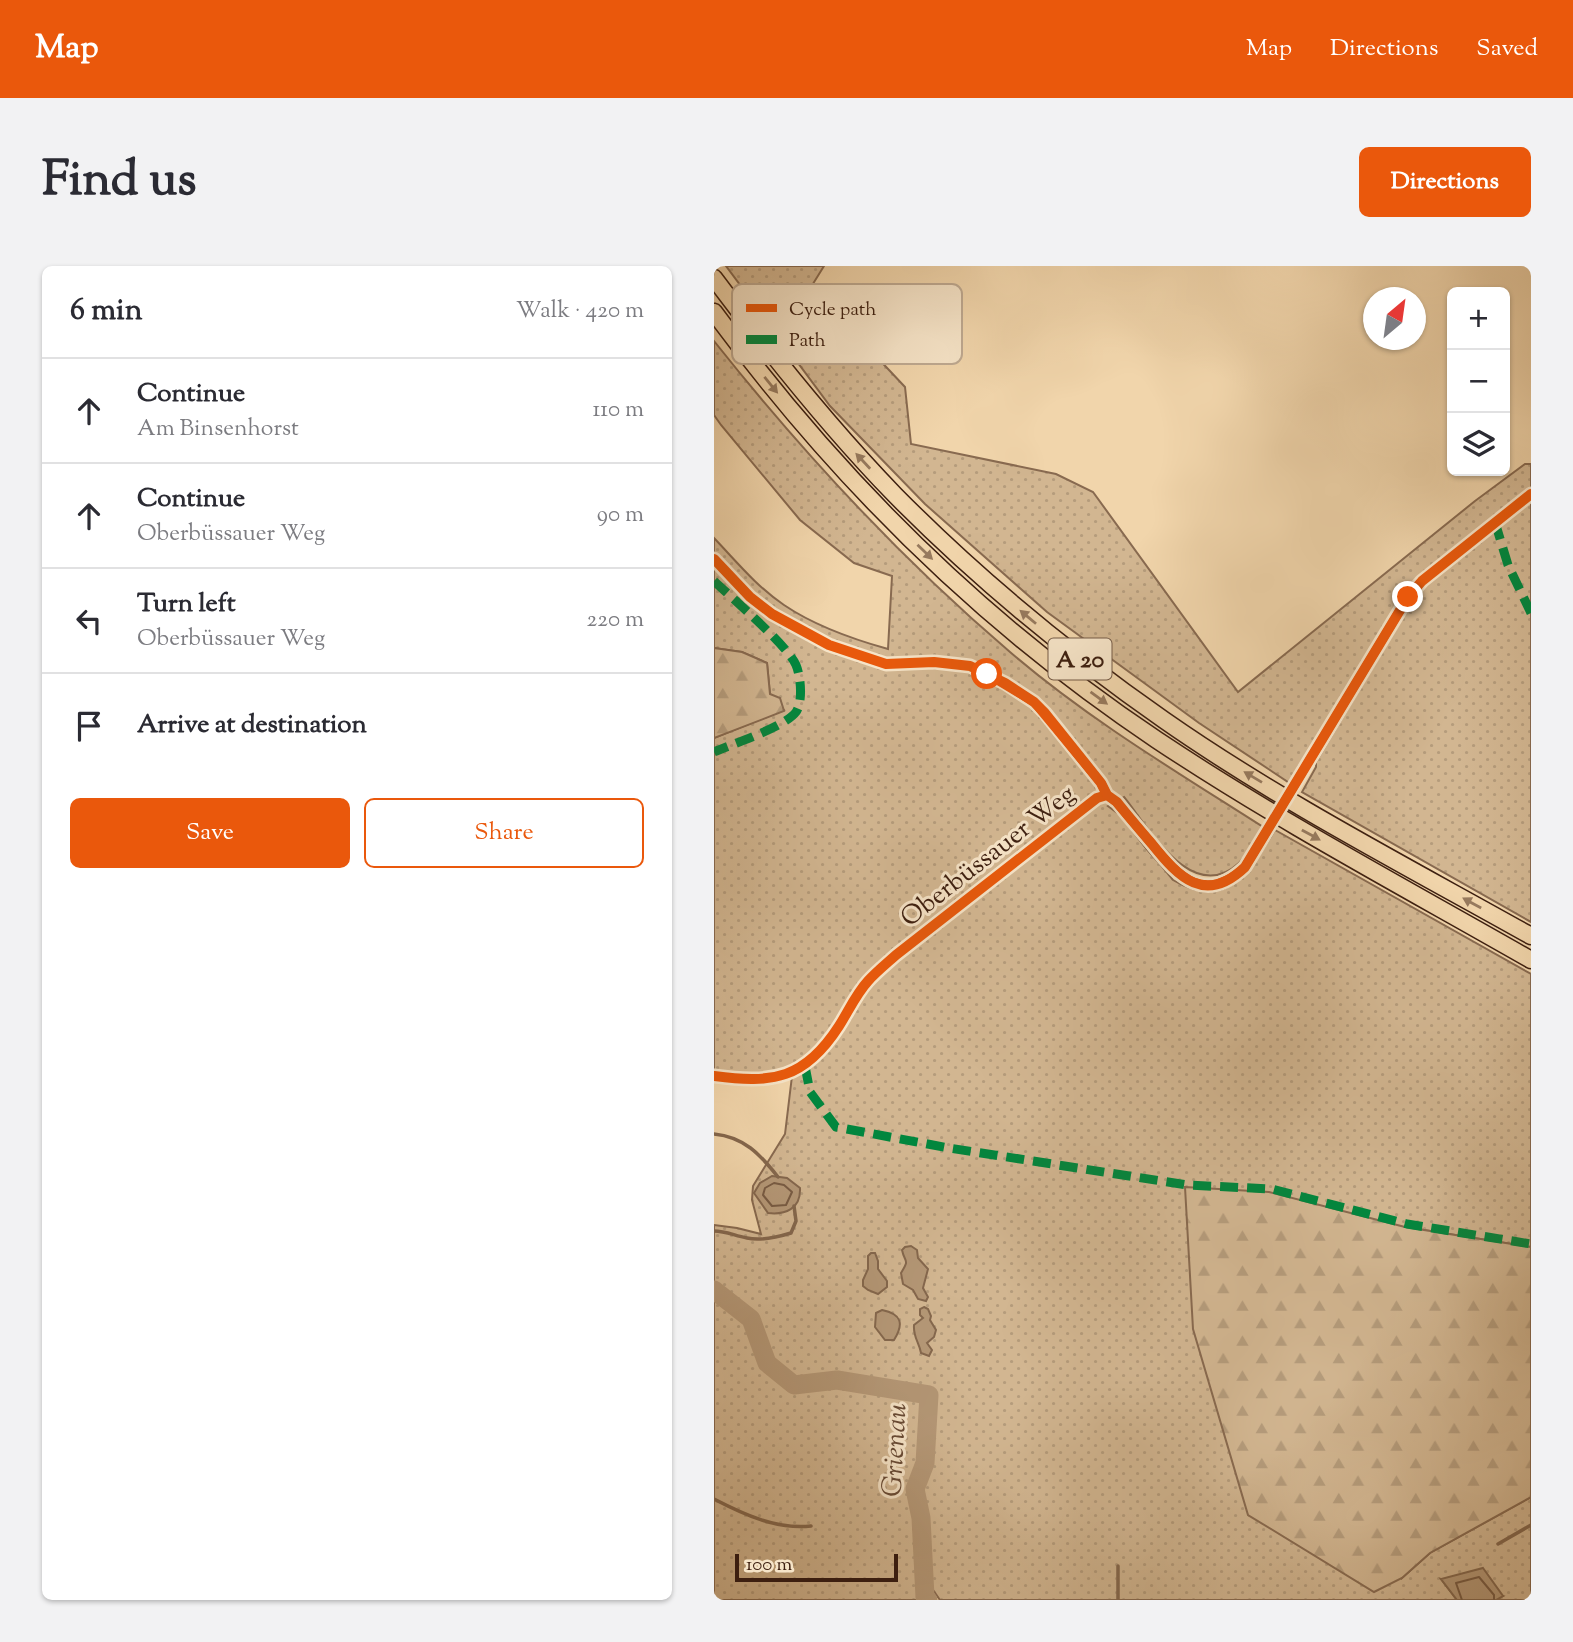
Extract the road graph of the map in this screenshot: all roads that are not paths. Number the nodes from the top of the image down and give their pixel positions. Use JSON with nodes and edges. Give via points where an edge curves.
{"nodes":[{"id":1,"x":714,"y":278,"type":"edge"},
{"id":2,"x":732,"y":301,"type":"edge"},
{"id":3,"x":714,"y":312,"type":"edge"},
{"id":4,"x":732,"y":335,"type":"edge"},
{"id":5,"x":755,"y":364,"type":"edge"},
{"id":6,"x":781,"y":364,"type":"edge"},
{"id":7,"x":1531,"y":494,"type":"edge"},
{"id":8,"x":714,"y":559,"type":"edge"},
{"id":9,"x":1107,"y":795,"type":"junction"},
{"id":10,"x":1531,"y":936,"type":"edge"},
{"id":11,"x":1531,"y":960,"type":"edge"},
{"id":12,"x":714,"y":1076,"type":"edge"}],
"edges":[{"from":2,"to":1,"type":"highway","number":"A 20","one_way":true},
{"from":3,"to":4,"type":"highway","number":"A 20","one_way":true},
{"from":5,"to":11,"type":"highway","number":"A 20","one_way":true,"via":[[879,508],[1033,648],[1226,784]]},
{"from":10,"to":6,"type":"highway","number":"A 20","one_way":true,"via":[[1236,767],[1046,632],[894,494]]},
{"from":7,"to":9,"type":"street","name":"Oberbüssauer Weg","bridge":true,"via":[[1408,597],[1245,867],[1233,878],[1214,885],[1193,883],[1173,870]]},
{"from":8,"to":9,"type":"street","via":[[750,597],[829,646],[886,664],[970,666],[1021,692],[1045,713]]},
{"from":9,"to":12,"type":"street","name":"Oberbüssauer Weg","via":[[1097,798],[896,955],[867,982],[824,1049],[805,1066],[768,1079]]}]}
